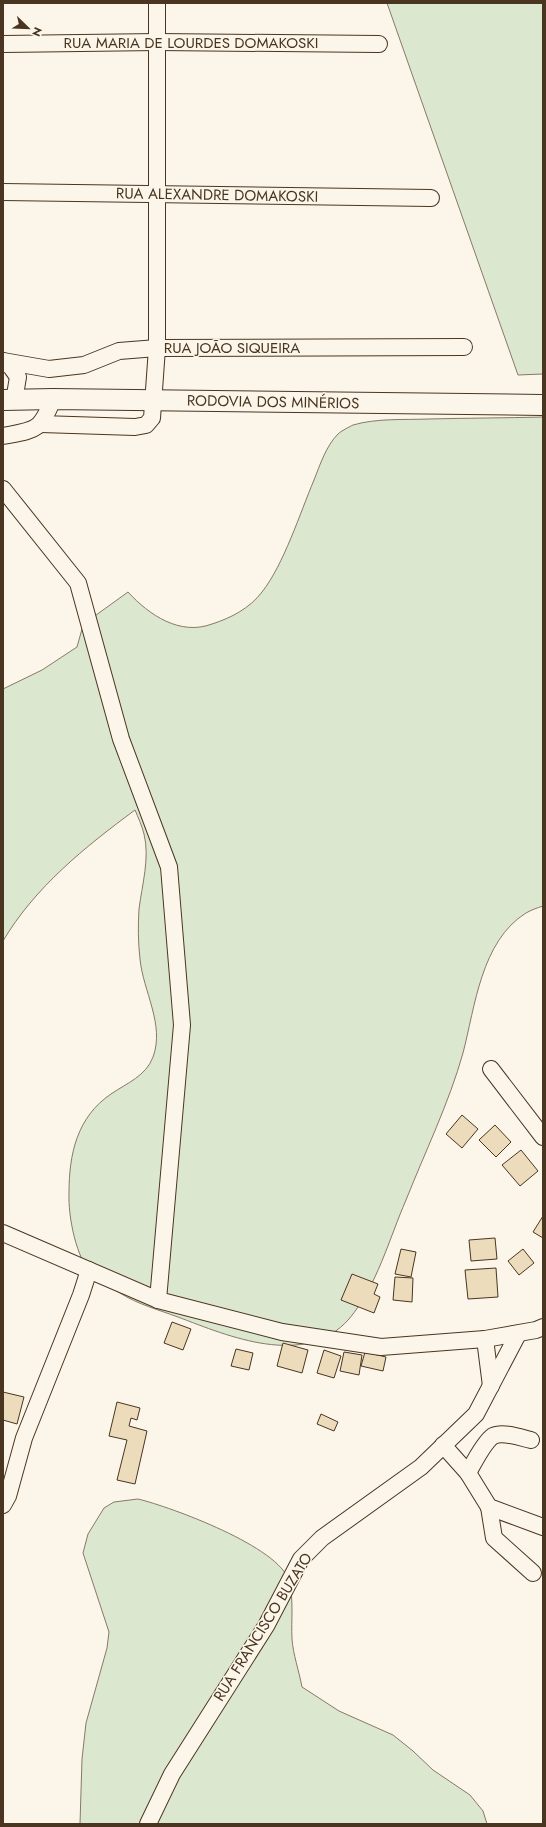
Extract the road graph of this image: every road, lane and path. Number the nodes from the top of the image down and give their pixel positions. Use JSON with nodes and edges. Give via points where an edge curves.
{"nodes":[{"id":1,"x":157,"y":3,"type":"edge"},
{"id":2,"x":158,"y":42,"type":"junction"},
{"id":3,"x":3,"y":44,"type":"edge"},
{"id":4,"x":379,"y":44,"type":"dead end"},
{"id":5,"x":3,"y":192,"type":"edge"},
{"id":6,"x":156,"y":194,"type":"junction"},
{"id":7,"x":431,"y":198,"type":"dead end"},
{"id":8,"x":157,"y":348,"type":"junction"},
{"id":9,"x":464,"y":348,"type":"dead end"},
{"id":10,"x":53,"y":400,"type":"junction"},
{"id":11,"x":9,"y":401,"type":"edge"},
{"id":12,"x":154,"y":401,"type":"junction"},
{"id":13,"x":543,"y":405,"type":"edge"},
{"id":14,"x":41,"y":424,"type":"junction"},
{"id":15,"x":3,"y":436,"type":"edge"},
{"id":16,"x":3,"y":489,"type":"edge"},
{"id":17,"x":491,"y":1069,"type":"dead end"},
{"id":18,"x":543,"y":1137,"type":"edge"},
{"id":19,"x":3,"y":1233,"type":"edge"},
{"id":20,"x":89,"y":1270,"type":"junction"},
{"id":21,"x":158,"y":1300,"type":"junction"},
{"id":22,"x":543,"y":1327,"type":"edge"},
{"id":23,"x":518,"y":1334,"type":"junction"},
{"id":24,"x":485,"y":1340,"type":"junction"},
{"id":25,"x":491,"y":1386,"type":"junction"},
{"id":26,"x":531,"y":1440,"type":"dead end"},
{"id":27,"x":443,"y":1445,"type":"junction"},
{"id":28,"x":468,"y":1473,"type":"junction"},
{"id":29,"x":3,"y":1505,"type":"edge"},
{"id":30,"x":489,"y":1507,"type":"junction"},
{"id":31,"x":543,"y":1528,"type":"edge"},
{"id":32,"x":532,"y":1572,"type":"dead end"},
{"id":33,"x":148,"y":1824,"type":"edge"}],
"edges":[{"from":1,"to":2,"type":"street"},
{"from":2,"to":3,"type":"street","name":"RUA MARIA DE LOURDES DOMAKOSKI"},
{"from":2,"to":4,"type":"street","name":"RUA MARIA DE LOURDES DOMAKOSKI"},
{"from":2,"to":6,"type":"street"},
{"from":5,"to":6,"type":"street","name":"RUA ALEXANDRE DOMAKOSKI"},
{"from":6,"to":7,"type":"street","name":"RUA ALEXANDRE DOMAKOSKI"},
{"from":6,"to":8,"type":"street"},
{"from":8,"to":9,"type":"street","name":"RUA JOÃO SIQUEIRA"},
{"from":8,"to":11,"type":"street","name":"RUA JOÃO SIQUEIRA","via":[[119,351],[84,365],[50,369],[3,361],[12,367],[18,377]]},
{"from":8,"to":12,"type":"street"},
{"from":10,"to":11,"type":"main road","name":"RODOVIA DOS MINÉRIOS"},
{"from":10,"to":12,"type":"main road","name":"RODOVIA DOS MINÉRIOS"},
{"from":10,"to":14,"type":"street"},
{"from":12,"to":13,"type":"main road","name":"RODOVIA DOS MINÉRIOS"},
{"from":12,"to":14,"type":"street","via":[[152,418],[146,425],[135,427]]},
{"from":14,"to":15,"type":"street","via":[[26,433]]},
{"from":16,"to":21,"type":"street","via":[[78,583],[121,739],[169,866],[182,1025]]},
{"from":17,"to":18,"type":"street"},
{"from":19,"to":20,"type":"street"},
{"from":20,"to":21,"type":"street"},
{"from":20,"to":29,"type":"street","via":[[24,1438],[8,1496]]},
{"from":21,"to":24,"type":"street","via":[[282,1332],[381,1346]]},
{"from":22,"to":23,"type":"street"},
{"from":23,"to":24,"type":"street"},
{"from":23,"to":25,"type":"street","name":"RUA FRANCISCO BUZATO"},
{"from":24,"to":25,"type":"street"},
{"from":25,"to":27,"type":"street","name":"RUA FRANCISCO BUZATO","via":[[476,1414]]},
{"from":26,"to":28,"type":"street","via":[[494,1436],[485,1445]]},
{"from":27,"to":28,"type":"street"},
{"from":27,"to":33,"type":"street","name":"RUA FRANCISCO BUZATO","via":[[421,1467],[322,1538],[301,1559],[266,1626],[172,1774]]},
{"from":28,"to":30,"type":"street"},
{"from":30,"to":31,"type":"street"},
{"from":30,"to":32,"type":"street","via":[[494,1538]]}]}
